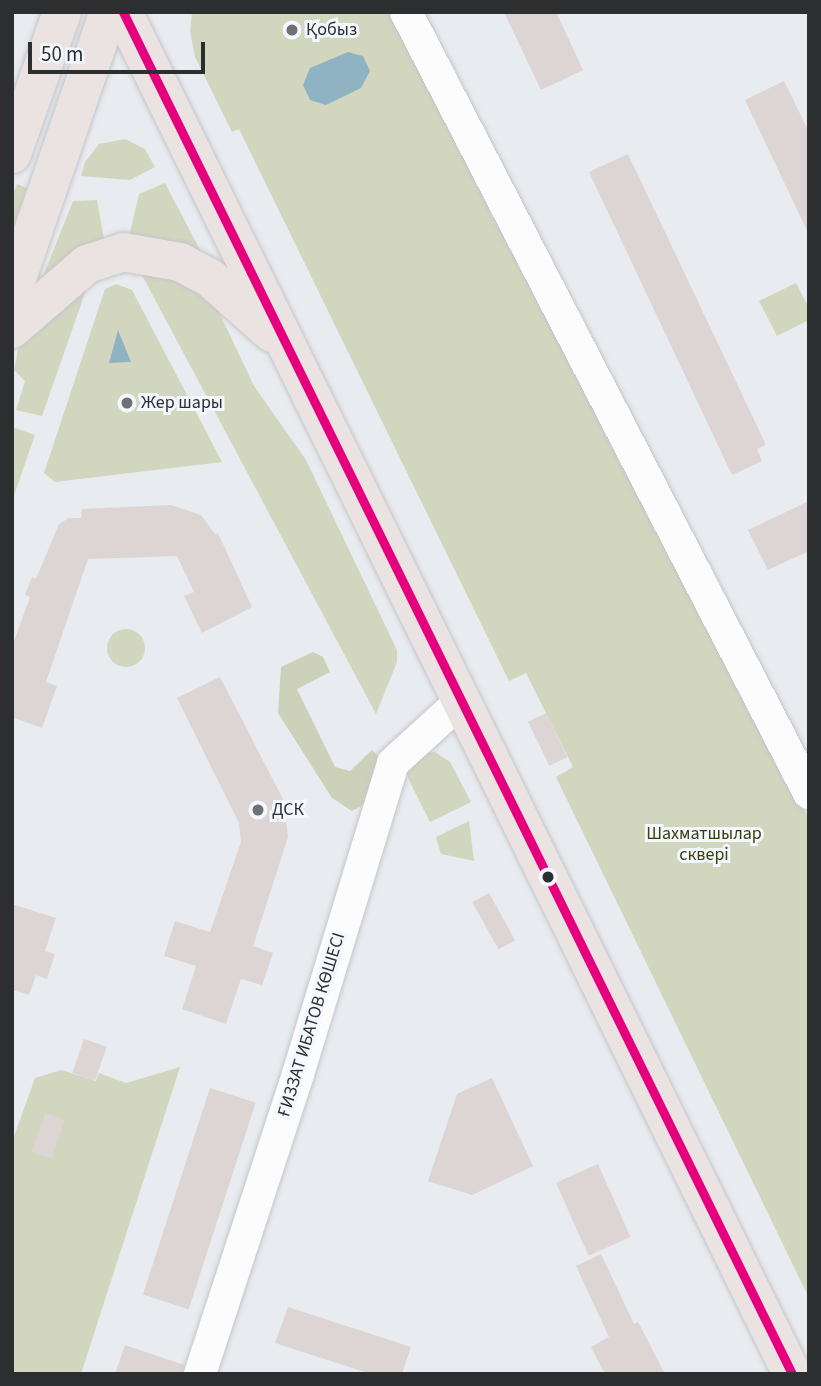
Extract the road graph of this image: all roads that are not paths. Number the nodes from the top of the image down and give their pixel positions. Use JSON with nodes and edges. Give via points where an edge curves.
{"nodes":[{"id":1,"x":62,"y":12,"type":"edge"},
{"id":2,"x":109,"y":12,"type":"edge"},
{"id":3,"x":122,"y":12,"type":"edge"},
{"id":4,"x":406,"y":12,"type":"edge"},
{"id":5,"x":12,"y":154,"type":"edge"},
{"id":6,"x":12,"y":293,"type":"edge"},
{"id":7,"x":12,"y":329,"type":"edge"},
{"id":8,"x":290,"y":350,"type":"junction"},
{"id":9,"x":461,"y":701,"type":"junction"},
{"id":10,"x":809,"y":793,"type":"edge"},
{"id":11,"x":200,"y":1374,"type":"edge"},
{"id":12,"x":792,"y":1374,"type":"edge"}],
"edges":[{"from":1,"to":5,"type":"main road"},
{"from":2,"to":6,"type":"main road"},
{"from":3,"to":8,"type":"main road"},
{"from":4,"to":10,"type":"street"},
{"from":7,"to":8,"type":"main road","via":[[87,264],[123,252],[180,262],[210,278]]},
{"from":8,"to":9,"type":"main road"},
{"from":9,"to":11,"type":"street","name":"ҒИЗЗАТ ИБАТОВ КӨШЕСІ","via":[[393,763]]},
{"from":9,"to":12,"type":"main road"}]}
